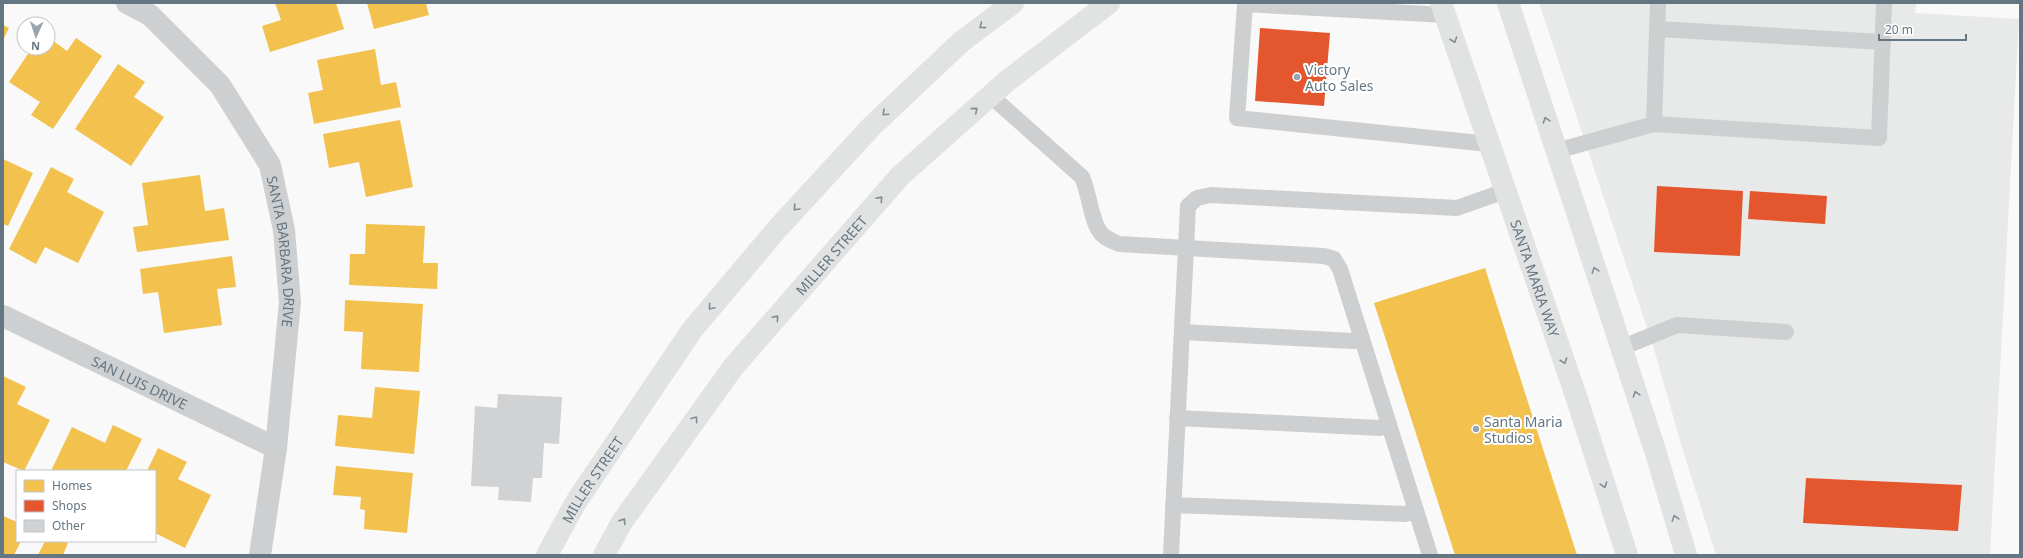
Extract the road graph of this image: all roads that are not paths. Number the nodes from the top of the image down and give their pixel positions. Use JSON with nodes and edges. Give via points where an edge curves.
{"nodes":[{"id":1,"x":127,"y":3,"type":"edge"},
{"id":2,"x":1013,"y":3,"type":"edge"},
{"id":3,"x":1109,"y":3,"type":"edge"},
{"id":4,"x":1508,"y":3,"type":"edge"},
{"id":5,"x":1658,"y":3,"type":"edge"},
{"id":6,"x":1884,"y":3,"type":"edge"},
{"id":7,"x":1443,"y":9,"type":"edge"},
{"id":8,"x":1658,"y":29,"type":"junction"},
{"id":9,"x":1883,"y":42,"type":"junction"},
{"id":10,"x":991,"y":96,"type":"junction"},
{"id":11,"x":1654,"y":124,"type":"junction"},
{"id":12,"x":1489,"y":144,"type":"junction"},
{"id":13,"x":1556,"y":151,"type":"junction"},
{"id":14,"x":1506,"y":191,"type":"junction"},
{"id":15,"x":1186,"y":248,"type":"junction"},
{"id":16,"x":3,"y":316,"type":"edge"},
{"id":17,"x":1182,"y":332,"type":"junction"},
{"id":18,"x":1786,"y":332,"type":"dead end"},
{"id":19,"x":1362,"y":340,"type":"junction"},
{"id":20,"x":1621,"y":348,"type":"junction"},
{"id":21,"x":1178,"y":418,"type":"junction"},
{"id":22,"x":1389,"y":424,"type":"junction"},
{"id":23,"x":276,"y":448,"type":"junction"},
{"id":24,"x":1173,"y":505,"type":"junction"},
{"id":25,"x":1416,"y":510,"type":"junction"},
{"id":26,"x":260,"y":555,"type":"edge"},
{"id":27,"x":547,"y":555,"type":"edge"},
{"id":28,"x":604,"y":555,"type":"edge"},
{"id":29,"x":1171,"y":555,"type":"edge"},
{"id":30,"x":1430,"y":555,"type":"edge"},
{"id":31,"x":1627,"y":555,"type":"edge"},
{"id":32,"x":1686,"y":555,"type":"edge"}],
"edges":[{"from":1,"to":23,"type":"street","name":"SANTA BARBARA DRIVE","via":[[150,15],[220,85],[270,165],[284,230],[290,302]]},
{"from":2,"to":27,"type":"street","name":"MILLER STREET","one_way":true,"via":[[961,42],[871,127],[778,228],[692,330],[576,502]]},
{"from":3,"to":10,"type":"street","name":"MILLER STREET"},
{"from":13,"to":4,"type":"street","one_way":true},
{"from":5,"to":8,"type":"lane"},
{"from":6,"to":9,"type":"lane"},
{"from":7,"to":12,"type":"street","name":"SANTA MARIA WAY","one_way":true},
{"from":7,"to":12,"type":"lane","via":[[1244,4],[1236,118]]},
{"from":8,"to":9,"type":"lane"},
{"from":8,"to":11,"type":"lane"},
{"from":9,"to":11,"type":"lane","via":[[1879,138]]},
{"from":10,"to":15,"type":"lane","via":[[1082,177],[1088,190],[1094,219],[1100,232],[1109,240],[1119,244]]},
{"from":28,"to":10,"type":"street","name":"MILLER STREET","one_way":true,"via":[[622,522],[734,366],[900,176]]},
{"from":11,"to":13,"type":"lane"},
{"from":12,"to":14,"type":"street","name":"SANTA MARIA WAY"},
{"from":20,"to":13,"type":"street","one_way":true},
{"from":14,"to":15,"type":"lane","via":[[1457,208],[1211,195],[1197,198],[1188,206]]},
{"from":14,"to":31,"type":"street","name":"SANTA MARIA WAY","one_way":true},
{"from":15,"to":17,"type":"lane"},
{"from":15,"to":19,"type":"lane","via":[[1324,256],[1334,259],[1340,269]]},
{"from":16,"to":23,"type":"street","name":"SAN LUIS DRIVE"},
{"from":17,"to":19,"type":"lane"},
{"from":17,"to":21,"type":"lane"},
{"from":18,"to":20,"type":"lane","via":[[1677,325]]},
{"from":19,"to":22,"type":"lane"},
{"from":32,"to":20,"type":"street","one_way":true},
{"from":21,"to":22,"type":"lane","via":[[1380,428]]},
{"from":21,"to":24,"type":"lane"},
{"from":22,"to":25,"type":"lane"},
{"from":23,"to":26,"type":"street","name":"SANTA BARBARA DRIVE"},
{"from":24,"to":25,"type":"lane","via":[[1405,514]]},
{"from":24,"to":29,"type":"lane"},
{"from":25,"to":30,"type":"lane"}]}
